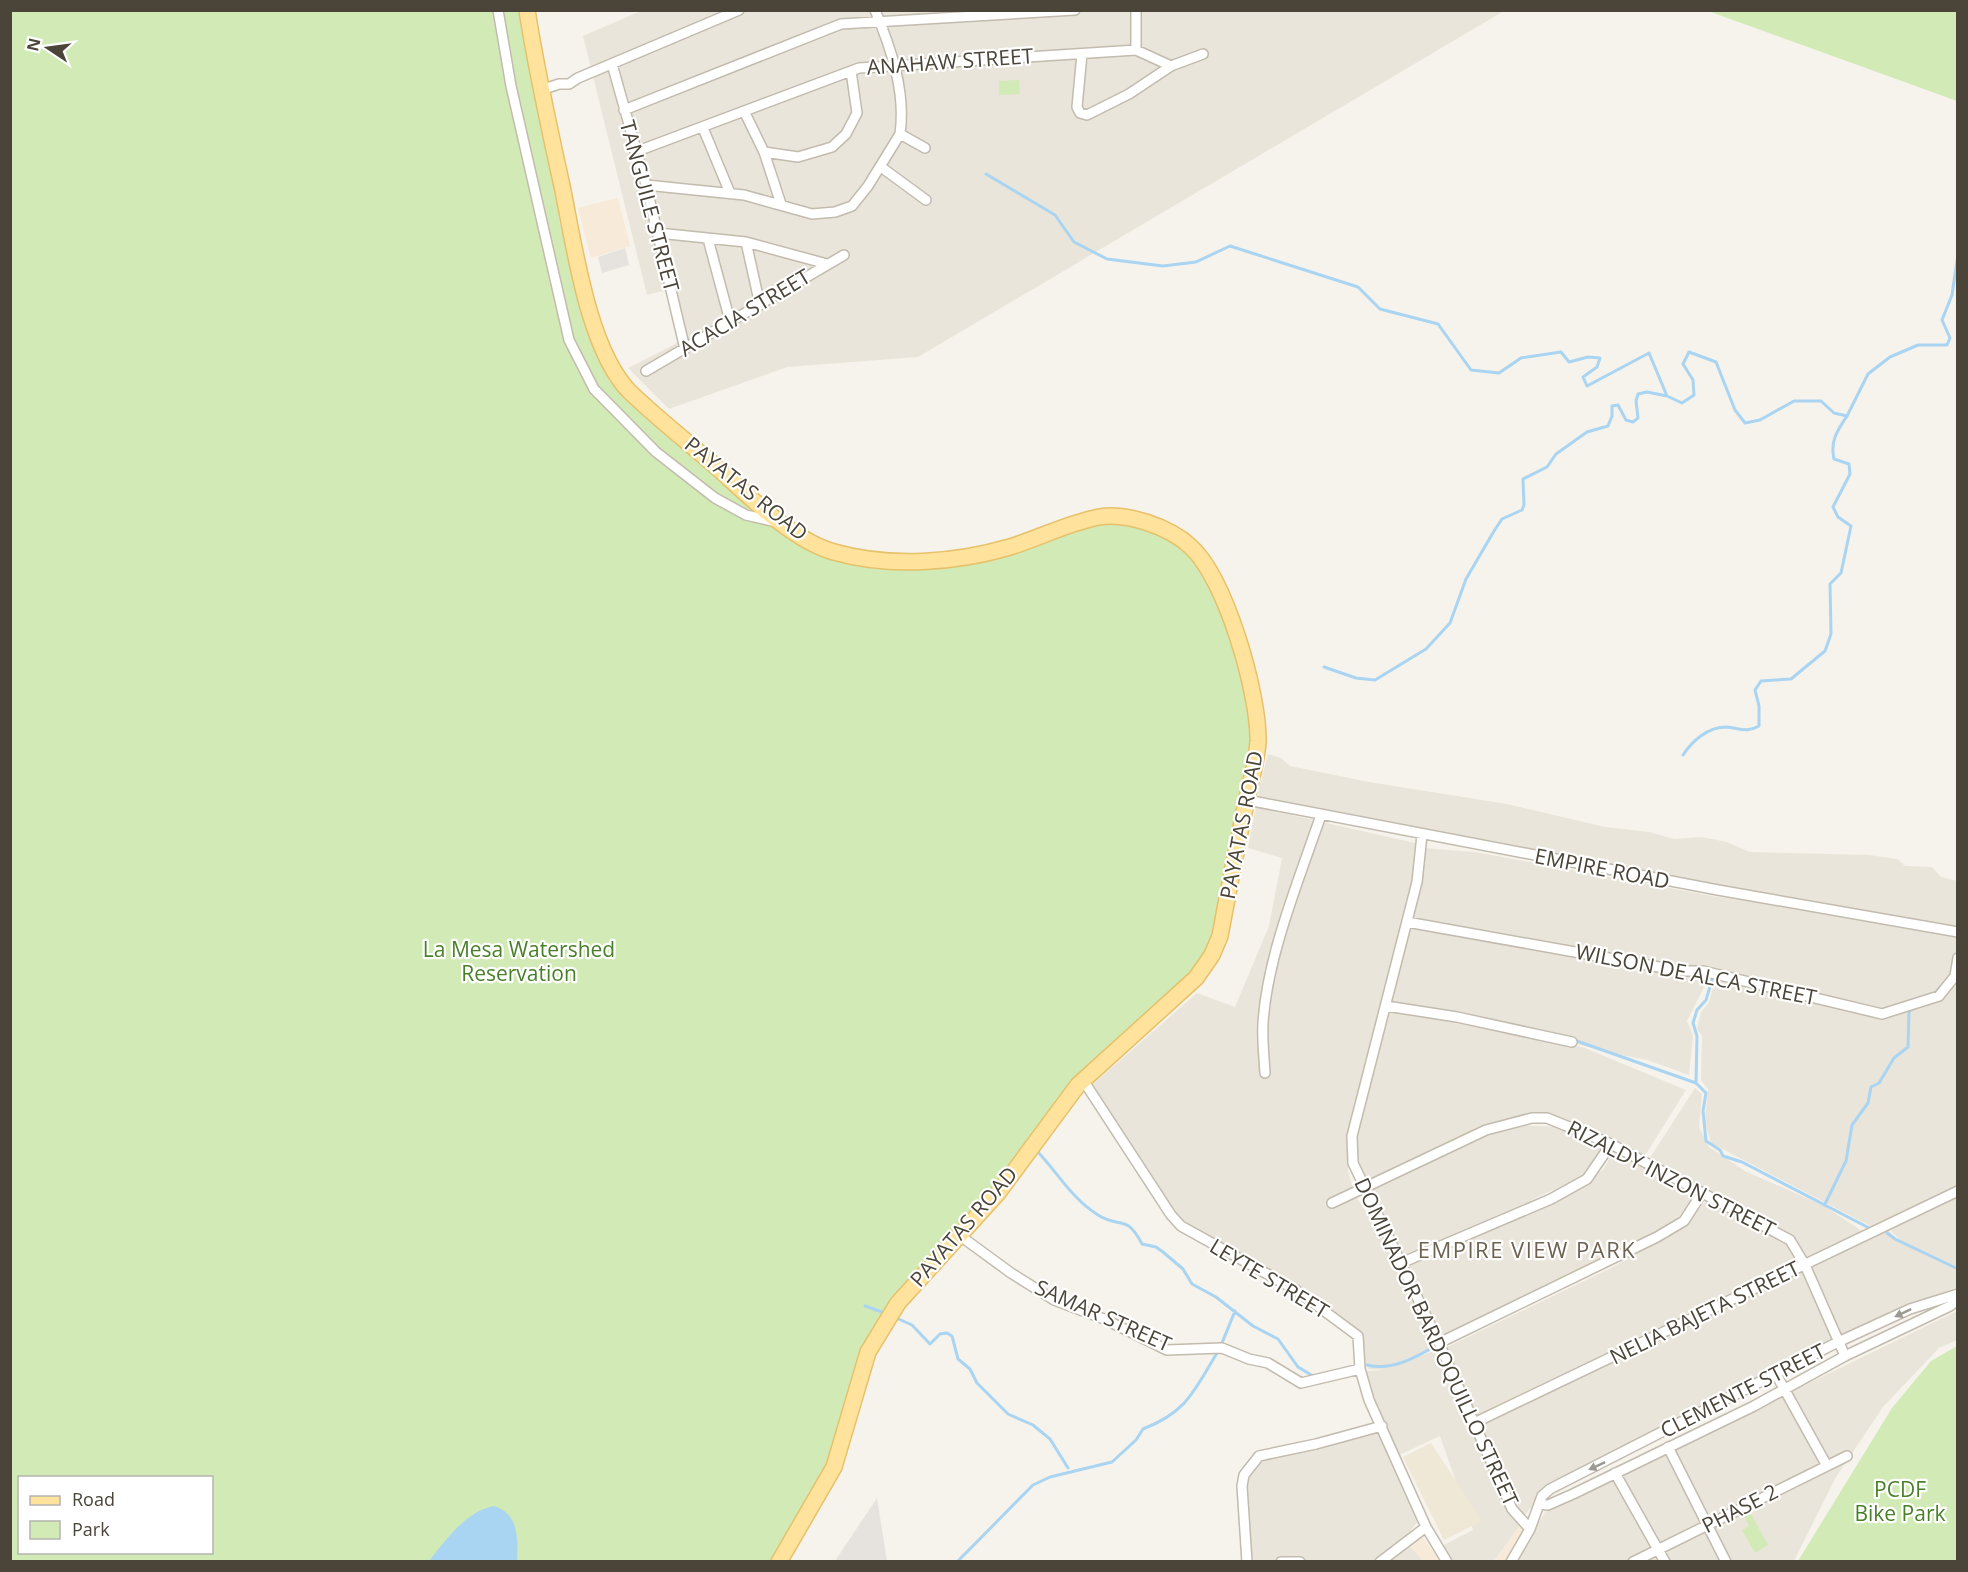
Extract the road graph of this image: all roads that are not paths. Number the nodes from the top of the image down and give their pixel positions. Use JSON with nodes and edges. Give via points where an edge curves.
{"nodes":[{"id":1,"x":498,"y":10,"type":"edge"},
{"id":2,"x":527,"y":10,"type":"edge"},
{"id":3,"x":739,"y":10,"type":"edge"},
{"id":4,"x":1075,"y":10,"type":"edge"},
{"id":5,"x":1136,"y":10,"type":"edge"},
{"id":6,"x":877,"y":15,"type":"edge"},
{"id":7,"x":1136,"y":50,"type":"junction"},
{"id":8,"x":1082,"y":54,"type":"junction"},
{"id":9,"x":1203,"y":54,"type":"dead end"},
{"id":10,"x":612,"y":64,"type":"junction"},
{"id":11,"x":895,"y":66,"type":"junction"},
{"id":12,"x":1171,"y":66,"type":"junction"},
{"id":13,"x":851,"y":71,"type":"junction"},
{"id":14,"x":541,"y":90,"type":"junction"},
{"id":15,"x":624,"y":110,"type":"junction"},
{"id":16,"x":744,"y":111,"type":"junction"},
{"id":17,"x":702,"y":128,"type":"junction"},
{"id":18,"x":900,"y":134,"type":"junction"},
{"id":19,"x":925,"y":148,"type":"dead end"},
{"id":20,"x":635,"y":152,"type":"junction"},
{"id":21,"x":764,"y":152,"type":"junction"},
{"id":22,"x":881,"y":167,"type":"junction"},
{"id":23,"x":646,"y":185,"type":"junction"},
{"id":24,"x":729,"y":193,"type":"junction"},
{"id":25,"x":926,"y":200,"type":"dead end"},
{"id":26,"x":781,"y":204,"type":"junction"},
{"id":27,"x":658,"y":233,"type":"junction"},
{"id":28,"x":708,"y":238,"type":"junction"},
{"id":29,"x":746,"y":242,"type":"junction"},
{"id":30,"x":844,"y":255,"type":"dead end"},
{"id":31,"x":827,"y":264,"type":"junction"},
{"id":32,"x":760,"y":304,"type":"junction"},
{"id":33,"x":730,"y":321,"type":"junction"},
{"id":34,"x":685,"y":349,"type":"junction"},
{"id":35,"x":646,"y":371,"type":"dead end"},
{"id":36,"x":784,"y":523,"type":"junction"},
{"id":37,"x":1247,"y":800,"type":"junction"},
{"id":38,"x":1321,"y":814,"type":"junction"},
{"id":39,"x":1422,"y":835,"type":"junction"},
{"id":40,"x":1407,"y":922,"type":"junction"},
{"id":41,"x":1958,"y":932,"type":"edge"},
{"id":42,"x":1958,"y":958,"type":"edge"},
{"id":43,"x":1386,"y":1006,"type":"junction"},
{"id":44,"x":1572,"y":1042,"type":"dead end"},
{"id":45,"x":1265,"y":1073,"type":"dead end"},
{"id":46,"x":1083,"y":1080,"type":"junction"},
{"id":47,"x":1611,"y":1144,"type":"junction"},
{"id":48,"x":1364,"y":1186,"type":"junction"},
{"id":49,"x":1958,"y":1191,"type":"edge"},
{"id":50,"x":1705,"y":1194,"type":"junction"},
{"id":51,"x":1332,"y":1203,"type":"dead end"},
{"id":52,"x":959,"y":1235,"type":"junction"},
{"id":53,"x":1401,"y":1263,"type":"junction"},
{"id":54,"x":1805,"y":1265,"type":"junction"},
{"id":55,"x":1958,"y":1294,"type":"edge"},
{"id":56,"x":1958,"y":1300,"type":"edge"},
{"id":57,"x":1838,"y":1342,"type":"junction"},
{"id":58,"x":1440,"y":1343,"type":"junction"},
{"id":59,"x":1845,"y":1356,"type":"junction"},
{"id":60,"x":1360,"y":1369,"type":"junction"},
{"id":61,"x":1777,"y":1376,"type":"junction"},
{"id":62,"x":1784,"y":1388,"type":"junction"},
{"id":63,"x":1474,"y":1423,"type":"junction"},
{"id":64,"x":1674,"y":1425,"type":"junction"},
{"id":65,"x":1382,"y":1426,"type":"junction"},
{"id":66,"x":1682,"y":1440,"type":"junction"},
{"id":67,"x":1668,"y":1447,"type":"junction"},
{"id":68,"x":1627,"y":1451,"type":"junction"},
{"id":69,"x":1846,"y":1456,"type":"dead end"},
{"id":70,"x":1633,"y":1464,"type":"junction"},
{"id":71,"x":1827,"y":1466,"type":"junction"},
{"id":72,"x":1615,"y":1473,"type":"junction"},
{"id":73,"x":1540,"y":1504,"type":"junction"},
{"id":74,"x":1707,"y":1526,"type":"junction"},
{"id":75,"x":1426,"y":1527,"type":"junction"},
{"id":76,"x":1530,"y":1529,"type":"junction"},
{"id":77,"x":1658,"y":1549,"type":"junction"},
{"id":78,"x":778,"y":1562,"type":"edge"},
{"id":79,"x":1247,"y":1562,"type":"edge"},
{"id":80,"x":1281,"y":1562,"type":"edge"},
{"id":81,"x":1300,"y":1562,"type":"edge"},
{"id":82,"x":1380,"y":1562,"type":"edge"},
{"id":83,"x":1447,"y":1562,"type":"edge"},
{"id":84,"x":1511,"y":1562,"type":"edge"},
{"id":85,"x":1633,"y":1562,"type":"edge"},
{"id":86,"x":1665,"y":1562,"type":"edge"},
{"id":87,"x":1726,"y":1562,"type":"edge"}],
"edges":[{"from":1,"to":36,"type":"street","via":[[511,86],[570,340],[594,389],[656,452],[715,498],[746,516]]},
{"from":2,"to":14,"type":"main road","name":"PAYATAS ROAD"},
{"from":3,"to":10,"type":"street"},
{"from":4,"to":6,"type":"street"},
{"from":5,"to":7,"type":"street"},
{"from":6,"to":11,"type":"street"},
{"from":6,"to":15,"type":"street","via":[[841,24]]},
{"from":7,"to":8,"type":"street","name":"ANAHAW STREET"},
{"from":7,"to":12,"type":"street"},
{"from":8,"to":11,"type":"street","name":"ANAHAW STREET"},
{"from":8,"to":12,"type":"street","via":[[1077,107],[1087,115],[1129,94]]},
{"from":9,"to":12,"type":"street"},
{"from":10,"to":14,"type":"street","via":[[569,84]]},
{"from":10,"to":15,"type":"street","name":"TANGUILE STREET"},
{"from":11,"to":13,"type":"street","name":"ANAHAW STREET"},
{"from":11,"to":18,"type":"street","via":[[903,115]]},
{"from":13,"to":16,"type":"street","name":"ANAHAW STREET"},
{"from":13,"to":21,"type":"street","via":[[857,113],[846,134],[831,147],[798,157]]},
{"from":14,"to":36,"type":"main road","name":"PAYATAS ROAD","via":[[582,278],[611,369],[639,400]]},
{"from":15,"to":20,"type":"street","name":"TANGUILE STREET"},
{"from":16,"to":17,"type":"street","name":"ANAHAW STREET"},
{"from":16,"to":21,"type":"street"},
{"from":17,"to":20,"type":"street","name":"ANAHAW STREET"},
{"from":17,"to":24,"type":"street"},
{"from":18,"to":19,"type":"street"},
{"from":18,"to":22,"type":"street"},
{"from":20,"to":23,"type":"street","name":"TANGUILE STREET"},
{"from":21,"to":26,"type":"street"},
{"from":22,"to":25,"type":"street"},
{"from":22,"to":26,"type":"street","via":[[852,206],[812,214]]},
{"from":23,"to":24,"type":"street"},
{"from":23,"to":27,"type":"street","name":"TANGUILE STREET"},
{"from":24,"to":26,"type":"street"},
{"from":27,"to":28,"type":"street"},
{"from":27,"to":34,"type":"street","name":"TANGUILE STREET"},
{"from":28,"to":29,"type":"street"},
{"from":28,"to":33,"type":"street"},
{"from":29,"to":31,"type":"street"},
{"from":29,"to":32,"type":"street"},
{"from":30,"to":31,"type":"street","name":"ACACIA STREET"},
{"from":31,"to":32,"type":"street","name":"ACACIA STREET"},
{"from":32,"to":33,"type":"street","name":"ACACIA STREET"},
{"from":33,"to":34,"type":"street","name":"ACACIA STREET"},
{"from":34,"to":35,"type":"street","name":"ACACIA STREET"},
{"from":36,"to":37,"type":"main road","name":"PAYATAS ROAD","via":[[835,552],[918,561],[979,555],[1101,517],[1135,520],[1171,533],[1204,561],[1234,627],[1255,705],[1258,741]]},
{"from":37,"to":38,"type":"street","name":"EMPIRE ROAD"},
{"from":37,"to":46,"type":"main road","name":"PAYATAS ROAD","via":[[1220,936],[1212,955],[1179,996]]},
{"from":38,"to":39,"type":"street","name":"EMPIRE ROAD"},
{"from":38,"to":45,"type":"street","via":[[1274,966],[1263,1024]]},
{"from":39,"to":40,"type":"street","name":"DOMINADOR BARDOQUILLO STREET","via":[[1417,882]]},
{"from":39,"to":41,"type":"street","name":"EMPIRE ROAD"},
{"from":40,"to":42,"type":"street","name":"WILSON DE ALCA STREET","via":[[1681,971],[1703,971],[1882,1014],[1939,996],[1955,976]]},
{"from":40,"to":43,"type":"street","name":"DOMINADOR BARDOQUILLO STREET"},
{"from":43,"to":44,"type":"street"},
{"from":43,"to":48,"type":"street","name":"DOMINADOR BARDOQUILLO STREET","via":[[1352,1136],[1353,1163]]},
{"from":46,"to":52,"type":"main road","name":"PAYATAS ROAD","via":[[998,1192]]},
{"from":46,"to":60,"type":"street","name":"LEYTE STREET","via":[[1181,1226],[1296,1290],[1358,1336]]},
{"from":47,"to":48,"type":"street","name":"RIZALDY INZON STREET","via":[[1547,1118],[1532,1118],[1486,1130]]},
{"from":47,"to":50,"type":"street","name":"RIZALDY INZON STREET"},
{"from":47,"to":53,"type":"street","via":[[1587,1179],[1532,1209]]},
{"from":48,"to":51,"type":"street","name":"RIZALDY INZON STREET"},
{"from":48,"to":53,"type":"street","name":"DOMINADOR BARDOQUILLO STREET"},
{"from":49,"to":54,"type":"street","name":"NELIA BAJETA STREET"},
{"from":50,"to":54,"type":"street","name":"RIZALDY INZON STREET","via":[[1790,1240]]},
{"from":50,"to":58,"type":"street","via":[[1684,1221],[1657,1237]]},
{"from":52,"to":60,"type":"street","name":"SAMAR STREET","via":[[1054,1300],[1167,1350],[1222,1348],[1268,1363],[1300,1383]]},
{"from":52,"to":78,"type":"main road","name":"PAYATAS ROAD","via":[[913,1283],[873,1341],[834,1467]]},
{"from":53,"to":58,"type":"street","name":"DOMINADOR BARDOQUILLO STREET"},
{"from":54,"to":57,"type":"street","name":"RIZALDY INZON STREET"},
{"from":54,"to":63,"type":"street","name":"NELIA BAJETA STREET"},
{"from":55,"to":57,"type":"street","name":"CLEMENTE STREET","one_way":true,"via":[[1910,1309]]},
{"from":56,"to":59,"type":"street","name":"CLEMENTE STREET"},
{"from":57,"to":59,"type":"street","name":"RIZALDY INZON STREET"},
{"from":57,"to":61,"type":"street","name":"CLEMENTE STREET"},
{"from":58,"to":63,"type":"street","name":"DOMINADOR BARDOQUILLO STREET"},
{"from":59,"to":62,"type":"street","name":"CLEMENTE STREET"},
{"from":60,"to":65,"type":"street","name":"LEYTE STREET"},
{"from":61,"to":62,"type":"street"},
{"from":61,"to":64,"type":"street","name":"CLEMENTE STREET"},
{"from":62,"to":66,"type":"street","name":"CLEMENTE STREET"},
{"from":62,"to":71,"type":"street"},
{"from":63,"to":76,"type":"street","name":"DOMINADOR BARDOQUILLO STREET","via":[[1512,1509]]},
{"from":64,"to":66,"type":"street"},
{"from":64,"to":68,"type":"street","name":"CLEMENTE STREET"},
{"from":65,"to":75,"type":"street","name":"LEYTE STREET"},
{"from":65,"to":79,"type":"street","via":[[1259,1456],[1244,1475],[1242,1486]]},
{"from":66,"to":67,"type":"street","name":"CLEMENTE STREET"},
{"from":67,"to":70,"type":"street","name":"CLEMENTE STREET"},
{"from":67,"to":74,"type":"street"},
{"from":68,"to":70,"type":"street"},
{"from":68,"to":73,"type":"street","name":"CLEMENTE STREET","one_way":true,"via":[[1550,1489]]},
{"from":69,"to":71,"type":"street","name":"PHASE 2"},
{"from":70,"to":72,"type":"street","name":"CLEMENTE STREET"},
{"from":71,"to":74,"type":"street","name":"PHASE 2"},
{"from":72,"to":73,"type":"street","name":"CLEMENTE STREET","via":[[1548,1505]]},
{"from":72,"to":77,"type":"street"},
{"from":73,"to":76,"type":"street","name":"CLEMENTE STREET"},
{"from":74,"to":77,"type":"street","name":"PHASE 2"},
{"from":74,"to":87,"type":"street"},
{"from":75,"to":82,"type":"street"},
{"from":75,"to":83,"type":"street","name":"LEYTE STREET"},
{"from":76,"to":84,"type":"street","name":"CLEMENTE STREET"},
{"from":77,"to":85,"type":"street","name":"PHASE 2"},
{"from":77,"to":86,"type":"street"},
{"from":80,"to":81,"type":"street"}]}
